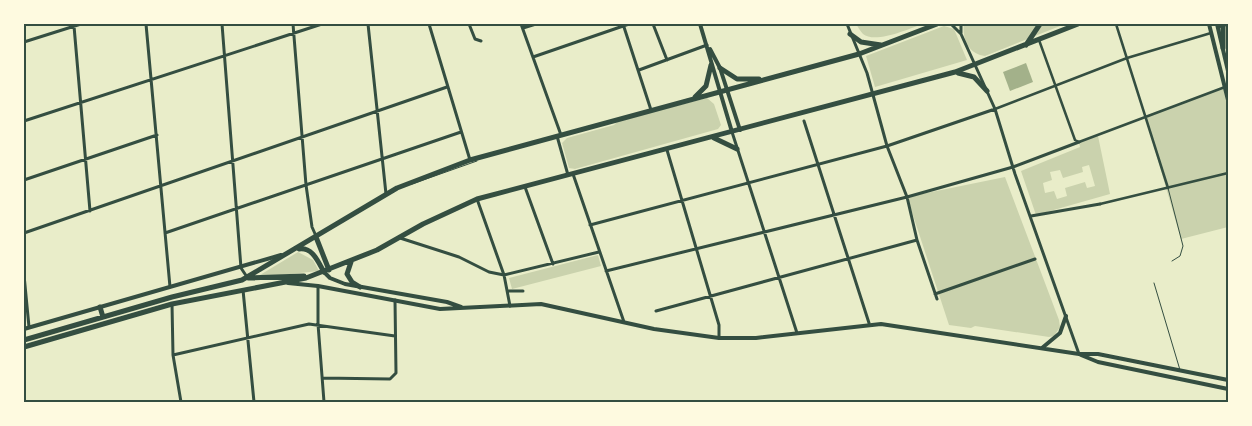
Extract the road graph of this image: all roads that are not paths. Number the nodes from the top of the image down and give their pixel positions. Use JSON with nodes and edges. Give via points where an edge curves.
{"nodes":[{"id":1,"x":81,"y":24,"type":"edge"},
{"id":2,"x":146,"y":24,"type":"edge"},
{"id":3,"x":222,"y":24,"type":"edge"},
{"id":4,"x":293,"y":24,"type":"edge"},
{"id":5,"x":322,"y":24,"type":"edge"},
{"id":6,"x":368,"y":24,"type":"edge"},
{"id":7,"x":430,"y":24,"type":"edge"},
{"id":8,"x":469,"y":24,"type":"edge"},
{"id":9,"x":521,"y":24,"type":"edge"},
{"id":10,"x":536,"y":24,"type":"edge"},
{"id":11,"x":629,"y":24,"type":"edge"},
{"id":12,"x":653,"y":24,"type":"edge"},
{"id":13,"x":700,"y":24,"type":"edge"},
{"id":14,"x":847,"y":24,"type":"edge"},
{"id":15,"x":937,"y":24,"type":"edge"},
{"id":16,"x":951,"y":24,"type":"edge"},
{"id":17,"x":961,"y":24,"type":"edge"},
{"id":18,"x":1040,"y":24,"type":"edge"},
{"id":19,"x":1078,"y":24,"type":"edge"},
{"id":20,"x":1116,"y":24,"type":"edge"},
{"id":21,"x":1209,"y":24,"type":"edge"},
{"id":22,"x":623,"y":25,"type":"edge"},
{"id":23,"x":1222,"y":25,"type":"edge"},
{"id":24,"x":74,"y":26,"type":"junction"},
{"id":25,"x":523,"y":28,"type":"junction"},
{"id":26,"x":1212,"y":32,"type":"junction"},
{"id":27,"x":294,"y":33,"type":"junction"},
{"id":28,"x":850,"y":34,"type":"junction"},
{"id":29,"x":961,"y":34,"type":"junction"},
{"id":30,"x":1039,"y":40,"type":"junction"},
{"id":31,"x":482,"y":41,"type":"dead end"},
{"id":32,"x":24,"y":42,"type":"edge"},
{"id":33,"x":707,"y":45,"type":"junction"},
{"id":34,"x":1026,"y":45,"type":"junction"},
{"id":35,"x":884,"y":46,"type":"junction"},
{"id":36,"x":1223,"y":48,"type":"joint"},
{"id":37,"x":859,"y":54,"type":"junction"},
{"id":38,"x":224,"y":56,"type":"junction"},
{"id":39,"x":533,"y":57,"type":"junction"},
{"id":40,"x":1127,"y":58,"type":"junction"},
{"id":41,"x":667,"y":60,"type":"junction"},
{"id":42,"x":711,"y":65,"type":"junction"},
{"id":43,"x":975,"y":65,"type":"junction"},
{"id":44,"x":720,"y":68,"type":"junction"},
{"id":45,"x":639,"y":70,"type":"junction"},
{"id":46,"x":1228,"y":71,"type":"edge"},
{"id":47,"x":955,"y":72,"type":"junction"},
{"id":48,"x":772,"y":77,"type":"junction"},
{"id":49,"x":152,"y":79,"type":"junction"},
{"id":50,"x":1055,"y":86,"type":"junction"},
{"id":51,"x":447,"y":87,"type":"junction"},
{"id":52,"x":1225,"y":87,"type":"junction"},
{"id":53,"x":727,"y":90,"type":"junction"},
{"id":54,"x":719,"y":92,"type":"junction"},
{"id":55,"x":987,"y":92,"type":"junction"},
{"id":56,"x":871,"y":94,"type":"junction"},
{"id":57,"x":690,"y":100,"type":"junction"},
{"id":58,"x":1228,"y":100,"type":"edge"},
{"id":59,"x":81,"y":102,"type":"junction"},
{"id":60,"x":377,"y":110,"type":"junction"},
{"id":61,"x":651,"y":110,"type":"junction"},
{"id":62,"x":996,"y":110,"type":"junction"},
{"id":63,"x":1146,"y":116,"type":"junction"},
{"id":64,"x":24,"y":121,"type":"edge"},
{"id":65,"x":804,"y":121,"type":"dead end"},
{"id":66,"x":736,"y":131,"type":"junction"},
{"id":67,"x":461,"y":132,"type":"junction"},
{"id":68,"x":157,"y":135,"type":"junction"},
{"id":69,"x":559,"y":135,"type":"junction"},
{"id":70,"x":302,"y":136,"type":"junction"},
{"id":71,"x":713,"y":138,"type":"junction"},
{"id":72,"x":1079,"y":142,"type":"junction"},
{"id":73,"x":887,"y":146,"type":"junction"},
{"id":74,"x":737,"y":149,"type":"junction"},
{"id":75,"x":667,"y":150,"type":"junction"},
{"id":76,"x":481,"y":157,"type":"junction"},
{"id":77,"x":86,"y":159,"type":"junction"},
{"id":78,"x":382,"y":159,"type":"junction"},
{"id":79,"x":233,"y":160,"type":"junction"},
{"id":80,"x":470,"y":160,"type":"junction"},
{"id":81,"x":818,"y":164,"type":"junction"},
{"id":82,"x":1013,"y":167,"type":"junction"},
{"id":83,"x":1228,"y":173,"type":"edge"},
{"id":84,"x":571,"y":174,"type":"junction"},
{"id":85,"x":24,"y":180,"type":"edge"},
{"id":86,"x":749,"y":182,"type":"junction"},
{"id":87,"x":407,"y":184,"type":"junction"},
{"id":88,"x":306,"y":185,"type":"junction"},
{"id":89,"x":162,"y":186,"type":"junction"},
{"id":90,"x":525,"y":187,"type":"junction"},
{"id":91,"x":1168,"y":188,"type":"junction"},
{"id":92,"x":386,"y":194,"type":"junction"},
{"id":93,"x":907,"y":197,"type":"junction"},
{"id":94,"x":477,"y":199,"type":"junction"},
{"id":95,"x":682,"y":200,"type":"junction"},
{"id":96,"x":1100,"y":204,"type":"joint"},
{"id":97,"x":236,"y":209,"type":"junction"},
{"id":98,"x":90,"y":211,"type":"junction"},
{"id":99,"x":834,"y":214,"type":"junction"},
{"id":100,"x":1031,"y":216,"type":"junction"},
{"id":101,"x":590,"y":224,"type":"junction"},
{"id":102,"x":766,"y":232,"type":"junction"},
{"id":103,"x":24,"y":233,"type":"edge"},
{"id":104,"x":166,"y":233,"type":"junction"},
{"id":105,"x":316,"y":237,"type":"junction"},
{"id":106,"x":399,"y":238,"type":"junction"},
{"id":107,"x":917,"y":240,"type":"junction"},
{"id":108,"x":697,"y":248,"type":"junction"},
{"id":109,"x":297,"y":249,"type":"junction"},
{"id":110,"x":600,"y":252,"type":"junction"},
{"id":111,"x":849,"y":258,"type":"junction"},
{"id":112,"x":1035,"y":259,"type":"dead end"},
{"id":113,"x":1172,"y":261,"type":"dead end"},
{"id":114,"x":350,"y":262,"type":"junction"},
{"id":115,"x":553,"y":264,"type":"junction"},
{"id":116,"x":241,"y":268,"type":"junction"},
{"id":117,"x":327,"y":271,"type":"junction"},
{"id":118,"x":606,"y":271,"type":"junction"},
{"id":119,"x":24,"y":275,"type":"edge"},
{"id":120,"x":315,"y":275,"type":"junction"},
{"id":121,"x":504,"y":275,"type":"junction"},
{"id":122,"x":248,"y":278,"type":"junction"},
{"id":123,"x":779,"y":279,"type":"junction"},
{"id":124,"x":287,"y":283,"type":"junction"},
{"id":125,"x":1154,"y":283,"type":"dead end"},
{"id":126,"x":318,"y":286,"type":"junction"},
{"id":127,"x":360,"y":287,"type":"junction"},
{"id":128,"x":170,"y":288,"type":"junction"},
{"id":129,"x":243,"y":290,"type":"junction"},
{"id":130,"x":509,"y":291,"type":"junction"},
{"id":131,"x":523,"y":291,"type":"dead end"},
{"id":132,"x":935,"y":294,"type":"junction"},
{"id":133,"x":711,"y":297,"type":"junction"},
{"id":134,"x":395,"y":299,"type":"junction"},
{"id":135,"x":937,"y":299,"type":"dead end"},
{"id":136,"x":172,"y":304,"type":"junction"},
{"id":137,"x":510,"y":306,"type":"junction"},
{"id":138,"x":100,"y":307,"type":"junction"},
{"id":139,"x":463,"y":308,"type":"junction"},
{"id":140,"x":656,"y":311,"type":"dead end"},
{"id":141,"x":1066,"y":316,"type":"junction"},
{"id":142,"x":103,"y":317,"type":"junction"},
{"id":143,"x":624,"y":323,"type":"junction"},
{"id":144,"x":869,"y":323,"type":"junction"},
{"id":145,"x":318,"y":324,"type":"junction"},
{"id":146,"x":29,"y":327,"type":"junction"},
{"id":147,"x":24,"y":329,"type":"edge"},
{"id":148,"x":797,"y":333,"type":"junction"},
{"id":149,"x":395,"y":336,"type":"junction"},
{"id":150,"x":719,"y":338,"type":"junction"},
{"id":151,"x":248,"y":339,"type":"junction"},
{"id":152,"x":24,"y":340,"type":"edge"},
{"id":153,"x":24,"y":347,"type":"edge"},
{"id":154,"x":1042,"y":348,"type":"junction"},
{"id":155,"x":1079,"y":354,"type":"junction"},
{"id":156,"x":173,"y":355,"type":"junction"},
{"id":157,"x":1180,"y":371,"type":"junction"},
{"id":158,"x":322,"y":378,"type":"junction"},
{"id":159,"x":1228,"y":380,"type":"edge"},
{"id":160,"x":1228,"y":388,"type":"edge"},
{"id":161,"x":181,"y":402,"type":"edge"},
{"id":162,"x":254,"y":402,"type":"edge"},
{"id":163,"x":324,"y":402,"type":"edge"}],
"edges":[{"from":1,"to":24,"type":"street"},
{"from":2,"to":49,"type":"street"},
{"from":3,"to":38,"type":"street"},
{"from":4,"to":27,"type":"street"},
{"from":5,"to":27,"type":"street"},
{"from":6,"to":60,"type":"street"},
{"from":7,"to":51,"type":"street"},
{"from":8,"to":31,"type":"street","via":[[475,39]]},
{"from":9,"to":25,"type":"street"},
{"from":10,"to":25,"type":"street"},
{"from":11,"to":22,"type":"street"},
{"from":12,"to":41,"type":"street"},
{"from":13,"to":33,"type":"street"},
{"from":14,"to":28,"type":"street"},
{"from":15,"to":35,"type":"main road"},
{"from":16,"to":29,"type":"street"},
{"from":17,"to":29,"type":"street"},
{"from":18,"to":34,"type":"main road"},
{"from":19,"to":30,"type":"main road"},
{"from":20,"to":40,"type":"street"},
{"from":21,"to":26,"type":"street"},
{"from":22,"to":39,"type":"street"},
{"from":22,"to":45,"type":"street"},
{"from":23,"to":36,"type":"main road"},
{"from":24,"to":32,"type":"street"},
{"from":24,"to":59,"type":"street"},
{"from":25,"to":39,"type":"street"},
{"from":26,"to":40,"type":"street"},
{"from":26,"to":52,"type":"street"},
{"from":27,"to":38,"type":"street"},
{"from":27,"to":70,"type":"street"},
{"from":28,"to":35,"type":"main road","via":[[860,42]]},
{"from":28,"to":37,"type":"street"},
{"from":29,"to":43,"type":"street"},
{"from":30,"to":34,"type":"main road"},
{"from":30,"to":50,"type":"street"},
{"from":33,"to":41,"type":"street"},
{"from":33,"to":42,"type":"street"},
{"from":33,"to":44,"type":"street"},
{"from":34,"to":43,"type":"main road"},
{"from":35,"to":37,"type":"main road"},
{"from":36,"to":46,"type":"street"},
{"from":37,"to":48,"type":"main road"},
{"from":37,"to":56,"type":"street"},
{"from":38,"to":49,"type":"street"},
{"from":38,"to":79,"type":"street"},
{"from":39,"to":69,"type":"street"},
{"from":40,"to":50,"type":"street"},
{"from":40,"to":63,"type":"street"},
{"from":41,"to":45,"type":"street"},
{"from":42,"to":54,"type":"street"},
{"from":42,"to":57,"type":"main road","via":[[706,86]]},
{"from":43,"to":47,"type":"main road"},
{"from":43,"to":55,"type":"street"},
{"from":44,"to":48,"type":"main road","via":[[737,79]]},
{"from":44,"to":53,"type":"street"},
{"from":45,"to":61,"type":"street"},
{"from":47,"to":55,"type":"main road","via":[[974,77]]},
{"from":47,"to":56,"type":"main road"},
{"from":48,"to":53,"type":"main road"},
{"from":49,"to":59,"type":"street"},
{"from":49,"to":68,"type":"street"},
{"from":50,"to":62,"type":"street"},
{"from":50,"to":72,"type":"street"},
{"from":51,"to":60,"type":"street"},
{"from":51,"to":67,"type":"street"},
{"from":52,"to":58,"type":"street"},
{"from":52,"to":63,"type":"street"},
{"from":53,"to":54,"type":"main road"},
{"from":53,"to":66,"type":"street"},
{"from":54,"to":57,"type":"main road"},
{"from":54,"to":66,"type":"street"},
{"from":55,"to":62,"type":"street"},
{"from":56,"to":66,"type":"main road"},
{"from":56,"to":73,"type":"street"},
{"from":57,"to":61,"type":"main road"},
{"from":59,"to":64,"type":"street"},
{"from":59,"to":77,"type":"street"},
{"from":60,"to":70,"type":"street"},
{"from":60,"to":78,"type":"street"},
{"from":61,"to":69,"type":"main road"},
{"from":62,"to":73,"type":"street"},
{"from":62,"to":82,"type":"street"},
{"from":63,"to":72,"type":"street"},
{"from":63,"to":91,"type":"street"},
{"from":65,"to":81,"type":"street"},
{"from":66,"to":71,"type":"main road"},
{"from":66,"to":74,"type":"street"},
{"from":67,"to":78,"type":"street"},
{"from":67,"to":80,"type":"street"},
{"from":68,"to":77,"type":"street"},
{"from":68,"to":89,"type":"street"},
{"from":69,"to":76,"type":"main road"},
{"from":69,"to":84,"type":"street"},
{"from":70,"to":79,"type":"street"},
{"from":70,"to":88,"type":"street"},
{"from":71,"to":74,"type":"main road"},
{"from":71,"to":75,"type":"main road"},
{"from":72,"to":82,"type":"street"},
{"from":73,"to":81,"type":"street"},
{"from":73,"to":93,"type":"street"},
{"from":74,"to":86,"type":"street"},
{"from":75,"to":84,"type":"main road"},
{"from":75,"to":95,"type":"street"},
{"from":76,"to":80,"type":"main road"},
{"from":76,"to":87,"type":"lane","via":[[476,162]]},
{"from":77,"to":85,"type":"street"},
{"from":77,"to":98,"type":"street"},
{"from":78,"to":88,"type":"street"},
{"from":78,"to":92,"type":"street"},
{"from":79,"to":89,"type":"street"},
{"from":79,"to":97,"type":"street"},
{"from":80,"to":87,"type":"main road"},
{"from":81,"to":86,"type":"street"},
{"from":81,"to":99,"type":"street"},
{"from":82,"to":93,"type":"street"},
{"from":82,"to":100,"type":"street"},
{"from":83,"to":91,"type":"street"},
{"from":84,"to":90,"type":"main road"},
{"from":84,"to":101,"type":"street"},
{"from":86,"to":95,"type":"street"},
{"from":86,"to":102,"type":"street"},
{"from":87,"to":92,"type":"main road"},
{"from":88,"to":97,"type":"street"},
{"from":88,"to":105,"type":"street"},
{"from":89,"to":98,"type":"street"},
{"from":89,"to":104,"type":"street"},
{"from":90,"to":94,"type":"main road"},
{"from":90,"to":115,"type":"street"},
{"from":91,"to":96,"type":"street"},
{"from":91,"to":113,"type":"lane","via":[[1182,246],[1180,256]]},
{"from":92,"to":105,"type":"main road"},
{"from":93,"to":99,"type":"street"},
{"from":93,"to":107,"type":"street"},
{"from":94,"to":106,"type":"main road"},
{"from":94,"to":121,"type":"street"},
{"from":95,"to":101,"type":"street"},
{"from":95,"to":108,"type":"street"},
{"from":96,"to":100,"type":"street"},
{"from":97,"to":104,"type":"street"},
{"from":97,"to":116,"type":"street"},
{"from":98,"to":103,"type":"street"},
{"from":99,"to":102,"type":"street"},
{"from":99,"to":111,"type":"street"},
{"from":100,"to":141,"type":"street"},
{"from":101,"to":110,"type":"street"},
{"from":102,"to":108,"type":"street"},
{"from":102,"to":123,"type":"street"},
{"from":104,"to":128,"type":"street"},
{"from":105,"to":109,"type":"main road"},
{"from":105,"to":117,"type":"main road"},
{"from":106,"to":114,"type":"main road"},
{"from":106,"to":121,"type":"street"},
{"from":107,"to":111,"type":"street"},
{"from":107,"to":132,"type":"street"},
{"from":108,"to":118,"type":"street"},
{"from":108,"to":133,"type":"street"},
{"from":109,"to":116,"type":"street"},
{"from":109,"to":117,"type":"main road","via":[[308,250]]},
{"from":109,"to":122,"type":"main road"},
{"from":110,"to":115,"type":"street"},
{"from":110,"to":118,"type":"street"},
{"from":111,"to":123,"type":"street"},
{"from":111,"to":144,"type":"street"},
{"from":112,"to":132,"type":"street"},
{"from":114,"to":117,"type":"main road"},
{"from":114,"to":127,"type":"main road","via":[[347,274]]},
{"from":115,"to":121,"type":"street"},
{"from":116,"to":122,"type":"street"},
{"from":116,"to":128,"type":"street"},
{"from":117,"to":120,"type":"main road"},
{"from":117,"to":127,"type":"street","via":[[336,282]]},
{"from":118,"to":143,"type":"street"},
{"from":119,"to":146,"type":"street"},
{"from":120,"to":122,"type":"main road"},
{"from":120,"to":124,"type":"main road"},
{"from":121,"to":130,"type":"street"},
{"from":122,"to":142,"type":"main road"},
{"from":123,"to":133,"type":"street"},
{"from":123,"to":148,"type":"street"},
{"from":124,"to":126,"type":"street"},
{"from":124,"to":129,"type":"main road"},
{"from":125,"to":157,"type":"lane"},
{"from":126,"to":134,"type":"street"},
{"from":126,"to":145,"type":"street"},
{"from":127,"to":139,"type":"street","via":[[447,302]]},
{"from":128,"to":138,"type":"street"},
{"from":129,"to":136,"type":"main road"},
{"from":129,"to":151,"type":"street"},
{"from":130,"to":131,"type":"street"},
{"from":130,"to":137,"type":"street"},
{"from":132,"to":135,"type":"street"},
{"from":133,"to":140,"type":"street"},
{"from":133,"to":150,"type":"street"},
{"from":134,"to":139,"type":"street","via":[[440,309]]},
{"from":134,"to":149,"type":"street"},
{"from":136,"to":153,"type":"main road"},
{"from":136,"to":156,"type":"street"},
{"from":137,"to":139,"type":"street"},
{"from":137,"to":143,"type":"street","via":[[541,304]]},
{"from":138,"to":142,"type":"main road"},
{"from":138,"to":146,"type":"street"},
{"from":141,"to":154,"type":"street","via":[[1060,333]]},
{"from":141,"to":155,"type":"street"},
{"from":142,"to":152,"type":"main road"},
{"from":143,"to":150,"type":"street"},
{"from":144,"to":148,"type":"street"},
{"from":144,"to":154,"type":"street"},
{"from":145,"to":149,"type":"street"},
{"from":145,"to":151,"type":"street"},
{"from":145,"to":158,"type":"street"},
{"from":146,"to":147,"type":"street"},
{"from":148,"to":150,"type":"street"},
{"from":149,"to":158,"type":"street","via":[[396,373],[390,379]]},
{"from":151,"to":156,"type":"street"},
{"from":151,"to":162,"type":"street"},
{"from":154,"to":155,"type":"street"},
{"from":155,"to":157,"type":"street","via":[[1098,354]]},
{"from":155,"to":160,"type":"street","via":[[1098,362]]},
{"from":156,"to":161,"type":"street"},
{"from":157,"to":159,"type":"street"},
{"from":158,"to":163,"type":"street"}]}
